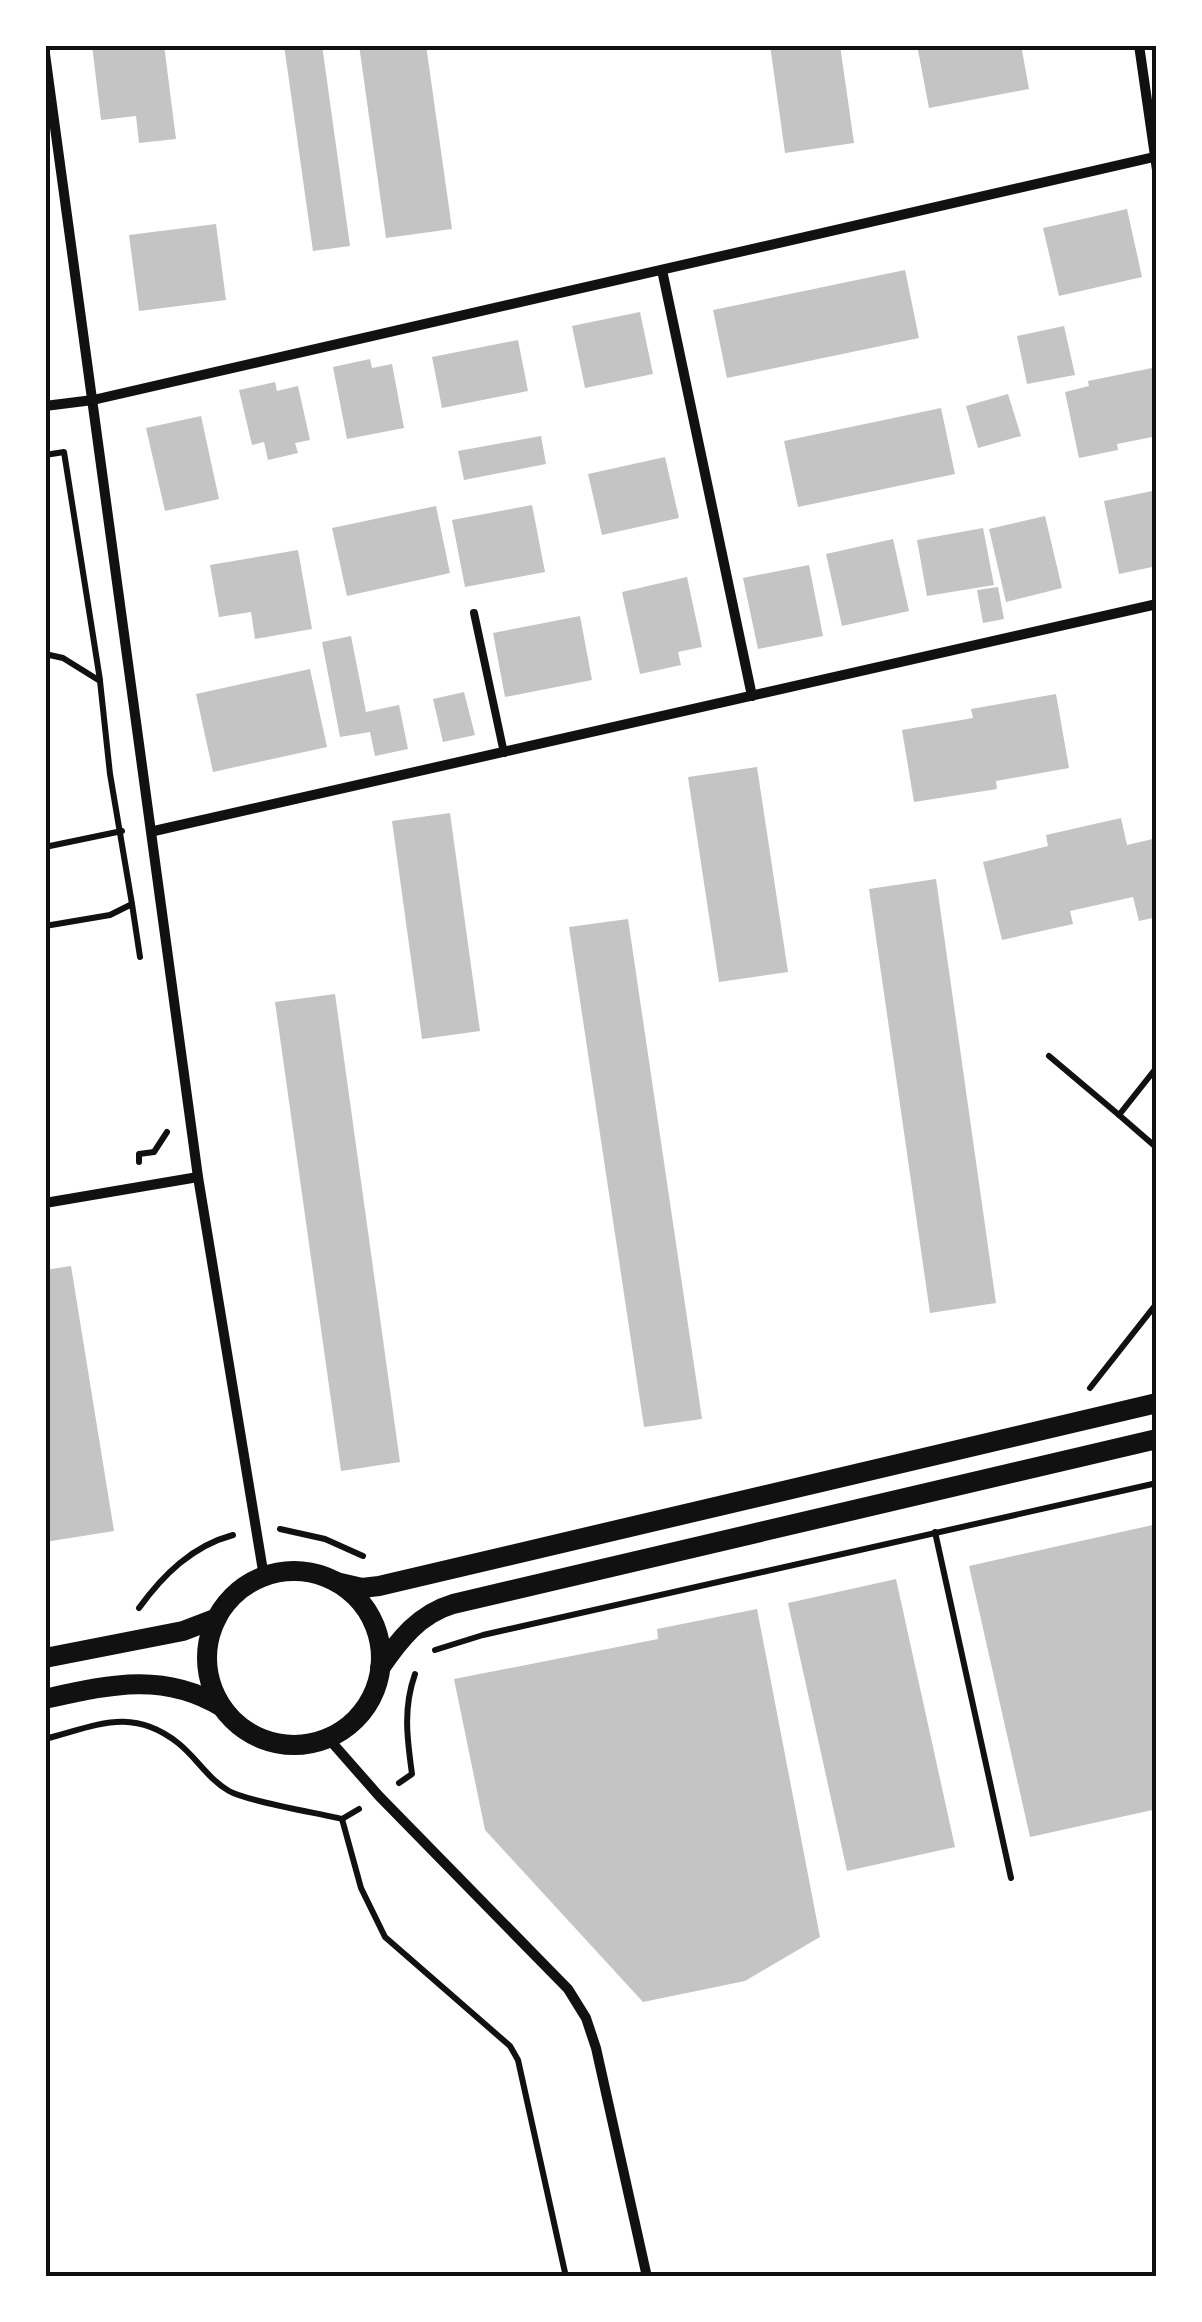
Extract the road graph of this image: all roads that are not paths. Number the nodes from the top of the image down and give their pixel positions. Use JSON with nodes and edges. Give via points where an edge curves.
{"nodes":[{"id":1,"x":1139,"y":45,"type":"edge"},
{"id":2,"x":45,"y":54,"type":"edge"},
{"id":3,"x":1154,"y":156,"type":"junction"},
{"id":4,"x":1157,"y":170,"type":"edge"},
{"id":5,"x":662,"y":270,"type":"junction"},
{"id":6,"x":93,"y":400,"type":"junction"},
{"id":7,"x":45,"y":406,"type":"edge"},
{"id":8,"x":1157,"y":604,"type":"edge"},
{"id":9,"x":474,"y":614,"type":"dead end"},
{"id":10,"x":752,"y":696,"type":"junction"},
{"id":11,"x":504,"y":752,"type":"junction"},
{"id":12,"x":154,"y":831,"type":"junction"},
{"id":13,"x":198,"y":1177,"type":"junction"},
{"id":14,"x":45,"y":1203,"type":"edge"},
{"id":15,"x":1157,"y":1403,"type":"edge"},
{"id":16,"x":1157,"y":1439,"type":"edge"},
{"id":17,"x":264,"y":1577,"type":"junction"},
{"id":18,"x":336,"y":1582,"type":"junction"},
{"id":19,"x":217,"y":1618,"type":"junction"},
{"id":20,"x":45,"y":1658,"type":"edge"},
{"id":21,"x":380,"y":1668,"type":"junction"},
{"id":22,"x":45,"y":1699,"type":"edge"},
{"id":23,"x":223,"y":1708,"type":"junction"},
{"id":24,"x":328,"y":1738,"type":"junction"},
{"id":25,"x":647,"y":2277,"type":"edge"}],
"edges":[{"from":1,"to":3,"type":"street"},
{"from":2,"to":6,"type":"street"},
{"from":3,"to":4,"type":"street"},
{"from":3,"to":5,"type":"street"},
{"from":5,"to":6,"type":"street"},
{"from":5,"to":10,"type":"street"},
{"from":6,"to":7,"type":"street"},
{"from":6,"to":12,"type":"street"},
{"from":8,"to":10,"type":"street"},
{"from":9,"to":11,"type":"lane"},
{"from":10,"to":11,"type":"street"},
{"from":11,"to":12,"type":"street"},
{"from":12,"to":13,"type":"street"},
{"from":13,"to":14,"type":"street"},
{"from":13,"to":17,"type":"street"},
{"from":15,"to":18,"type":"main road","via":[[379,1586]]},
{"from":16,"to":21,"type":"main road","via":[[453,1604],[421,1620]]},
{"from":17,"to":18,"type":"main road","via":[[303,1572]]},
{"from":17,"to":19,"type":"main road","via":[[237,1593]]},
{"from":18,"to":21,"type":"main road","via":[[373,1622]]},
{"from":19,"to":20,"type":"main road"},
{"from":19,"to":23,"type":"main road","via":[[207,1667]]},
{"from":21,"to":24,"type":"main road","via":[[366,1706]]},
{"from":22,"to":23,"type":"main road","via":[[148,1682],[182,1688]]},
{"from":23,"to":24,"type":"main road","via":[[246,1731],[273,1742]]},
{"from":24,"to":25,"type":"street","via":[[568,1988],[586,2018]]}]}
